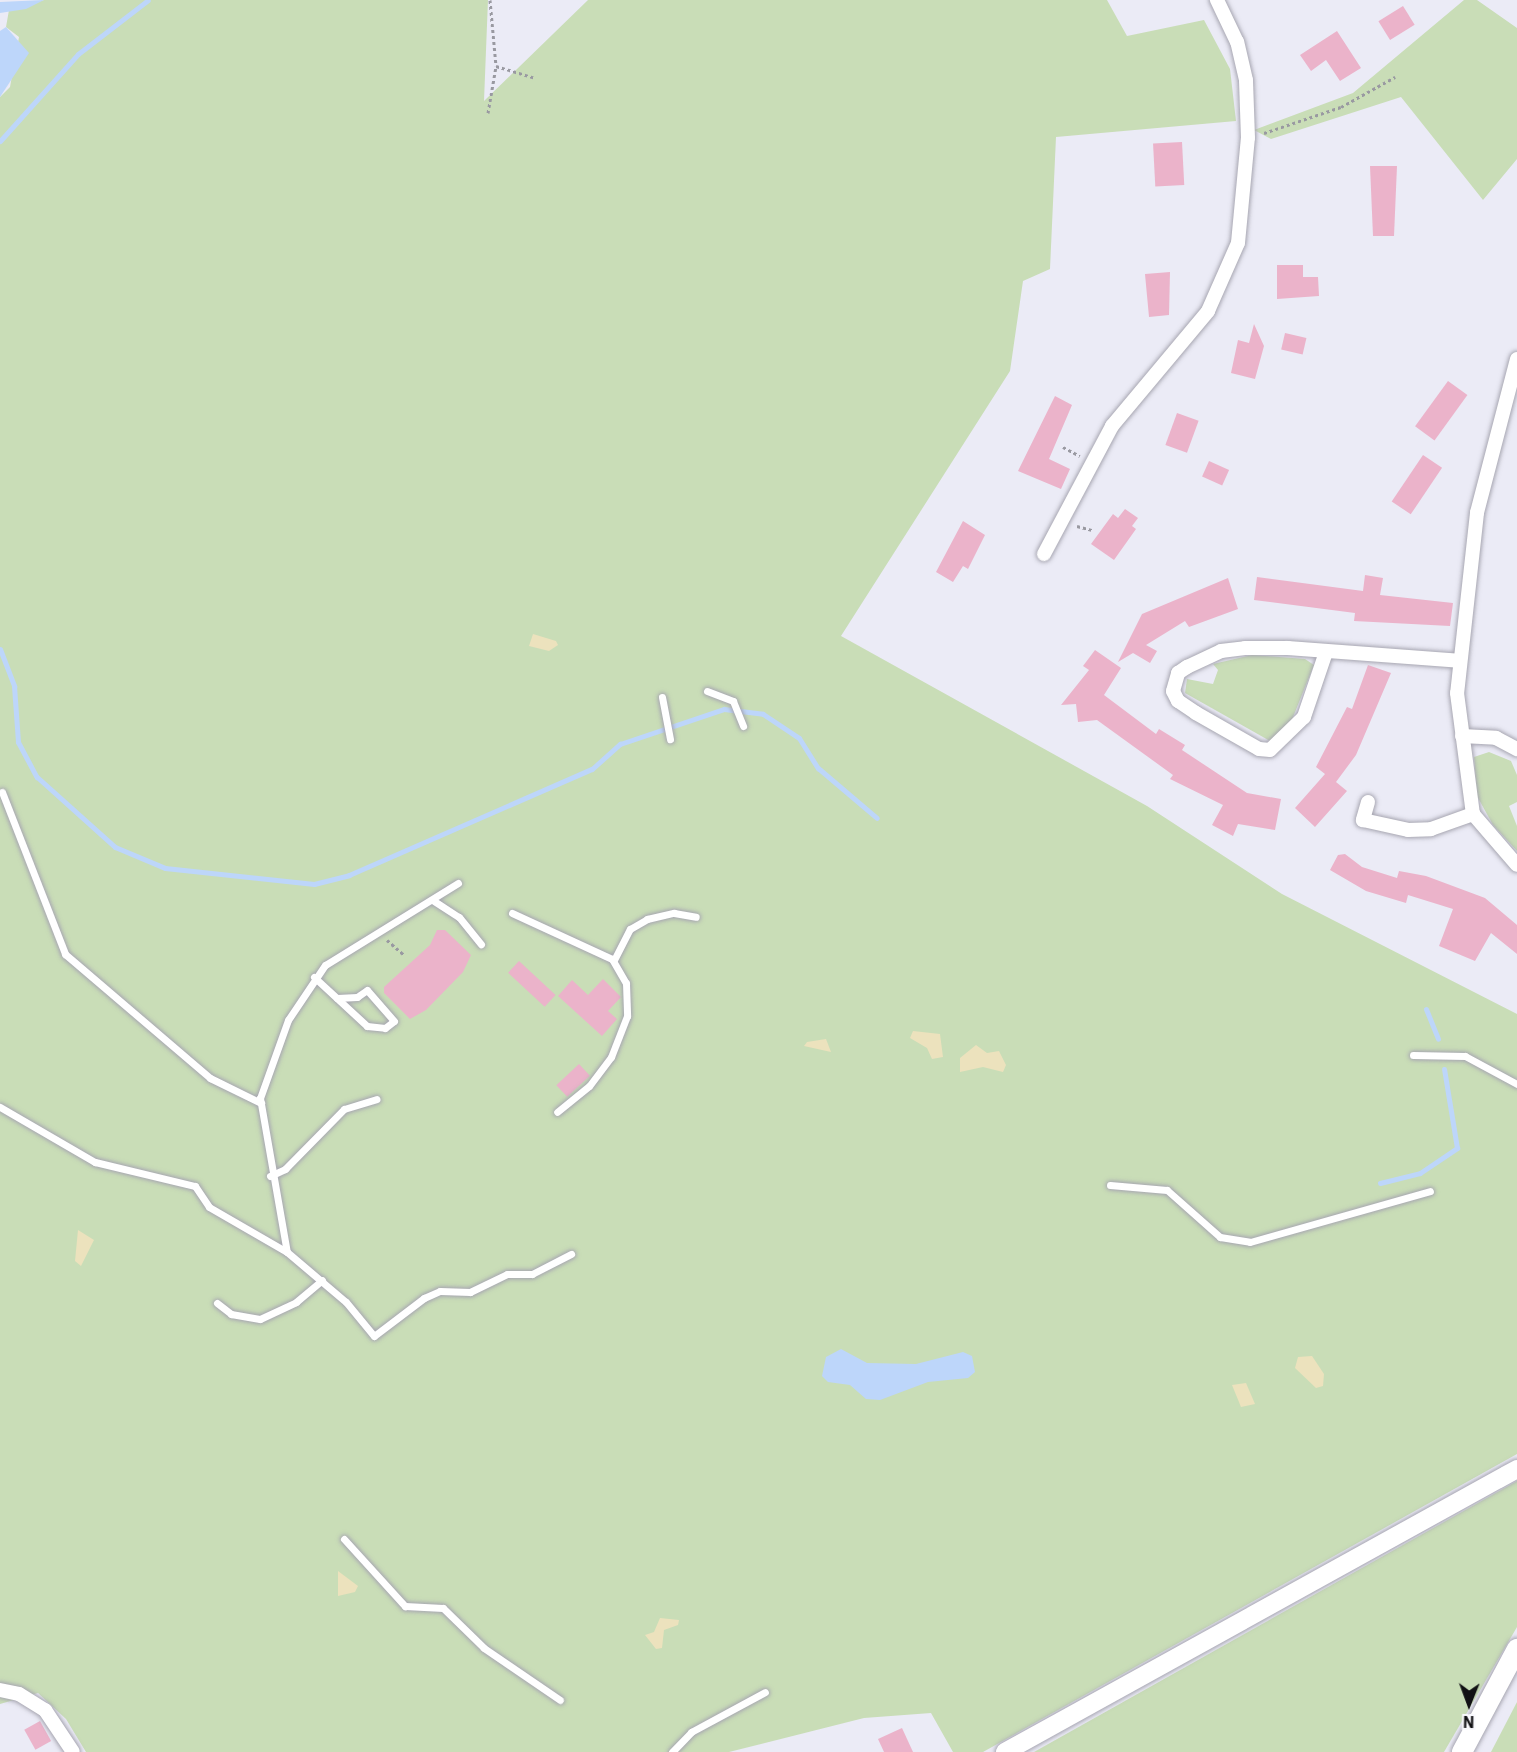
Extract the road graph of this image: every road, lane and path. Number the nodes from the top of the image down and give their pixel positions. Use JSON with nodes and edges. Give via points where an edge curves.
{"nodes":[{"id":1,"x":490,"y":0,"type":"edge"},
{"id":2,"x":1217,"y":0,"type":"edge"},
{"id":3,"x":496,"y":66,"type":"junction"},
{"id":4,"x":533,"y":77,"type":"dead end"},
{"id":5,"x":1395,"y":77,"type":"dead end"},
{"id":6,"x":488,"y":113,"type":"dead end"},
{"id":7,"x":1248,"y":138,"type":"junction"},
{"id":8,"x":1517,"y":359,"type":"edge"},
{"id":9,"x":1044,"y":554,"type":"dead end"},
{"id":10,"x":1326,"y":652,"type":"junction"},
{"id":11,"x":1459,"y":661,"type":"junction"},
{"id":12,"x":707,"y":691,"type":"dead end"},
{"id":13,"x":662,"y":697,"type":"dead end"},
{"id":14,"x":743,"y":726,"type":"dead end"},
{"id":15,"x":1462,"y":736,"type":"junction"},
{"id":16,"x":670,"y":737,"type":"dead end"},
{"id":17,"x":1517,"y":749,"type":"edge"},
{"id":18,"x":3,"y":792,"type":"dead end"},
{"id":19,"x":1368,"y":802,"type":"dead end"},
{"id":20,"x":1473,"y":814,"type":"junction"},
{"id":21,"x":1517,"y":865,"type":"edge"},
{"id":22,"x":458,"y":883,"type":"dead end"},
{"id":23,"x":434,"y":901,"type":"junction"},
{"id":24,"x":512,"y":913,"type":"dead end"},
{"id":25,"x":696,"y":917,"type":"dead end"},
{"id":26,"x":379,"y":932,"type":"junction"},
{"id":27,"x":480,"y":944,"type":"dead end"},
{"id":28,"x":404,"y":955,"type":"dead end"},
{"id":29,"x":614,"y":960,"type":"junction"},
{"id":30,"x":314,"y":977,"type":"junction"},
{"id":31,"x":337,"y":998,"type":"junction"},
{"id":32,"x":1413,"y":1055,"type":"dead end"},
{"id":33,"x":1517,"y":1084,"type":"edge"},
{"id":34,"x":376,"y":1099,"type":"dead end"},
{"id":35,"x":261,"y":1103,"type":"junction"},
{"id":36,"x":0,"y":1107,"type":"edge"},
{"id":37,"x":557,"y":1112,"type":"dead end"},
{"id":38,"x":270,"y":1176,"type":"junction"},
{"id":39,"x":1110,"y":1185,"type":"dead end"},
{"id":40,"x":1430,"y":1191,"type":"dead end"},
{"id":41,"x":287,"y":1252,"type":"junction"},
{"id":42,"x":571,"y":1254,"type":"dead end"},
{"id":43,"x":322,"y":1280,"type":"junction"},
{"id":44,"x":217,"y":1303,"type":"dead end"},
{"id":45,"x":1517,"y":1469,"type":"edge"},
{"id":46,"x":344,"y":1539,"type":"dead end"},
{"id":47,"x":1517,"y":1649,"type":"edge"},
{"id":48,"x":0,"y":1690,"type":"edge"},
{"id":49,"x":765,"y":1692,"type":"dead end"},
{"id":50,"x":560,"y":1700,"type":"dead end"},
{"id":51,"x":73,"y":1752,"type":"edge"},
{"id":52,"x":672,"y":1752,"type":"edge"},
{"id":53,"x":1005,"y":1752,"type":"edge"},
{"id":54,"x":1462,"y":1752,"type":"edge"}],
"edges":[{"from":1,"to":3,"type":"path"},
{"from":2,"to":7,"type":"street","via":[[1244,61]]},
{"from":3,"to":4,"type":"path"},
{"from":3,"to":6,"type":"path"},
{"from":5,"to":7,"type":"path","via":[[1341,107]]},
{"from":7,"to":9,"type":"street","via":[[1238,243],[1208,311],[1112,426]]},
{"from":8,"to":11,"type":"street","via":[[1477,513]]},
{"from":10,"to":10,"type":"street","via":[[1304,717],[1270,750],[1259,749],[1196,713],[1178,701],[1173,691],[1178,673],[1221,651]]},
{"from":10,"to":11,"type":"street"},
{"from":11,"to":15,"type":"street"},
{"from":12,"to":14,"type":"lane","via":[[733,701]]},
{"from":13,"to":16,"type":"lane"},
{"from":15,"to":17,"type":"street","via":[[1496,738]]},
{"from":15,"to":20,"type":"street"},
{"from":18,"to":35,"type":"lane","via":[[65,954],[210,1078]]},
{"from":19,"to":20,"type":"street","via":[[1362,820],[1408,830],[1431,829]]},
{"from":20,"to":21,"type":"street"},
{"from":22,"to":23,"type":"lane"},
{"from":23,"to":26,"type":"lane"},
{"from":23,"to":27,"type":"lane","via":[[459,917]]},
{"from":24,"to":29,"type":"lane"},
{"from":25,"to":29,"type":"lane","via":[[674,914],[647,919],[630,929]]},
{"from":26,"to":28,"type":"path"},
{"from":26,"to":30,"type":"lane","via":[[340,954]]},
{"from":29,"to":37,"type":"lane","via":[[626,983],[627,1016],[604,1068]]},
{"from":30,"to":31,"type":"lane"},
{"from":30,"to":35,"type":"lane","via":[[283,1031]]},
{"from":31,"to":31,"type":"lane","via":[[367,1026],[385,1028],[394,1021],[367,990],[357,998]]},
{"from":32,"to":33,"type":"lane","via":[[1465,1056]]},
{"from":34,"to":38,"type":"lane","via":[[344,1109],[285,1169]]},
{"from":35,"to":38,"type":"lane"},
{"from":36,"to":41,"type":"lane","via":[[96,1162],[195,1186],[209,1207]]},
{"from":38,"to":41,"type":"lane"},
{"from":39,"to":40,"type":"lane","via":[[1167,1190],[1220,1237],[1250,1242]]},
{"from":41,"to":43,"type":"lane"},
{"from":42,"to":43,"type":"lane","via":[[532,1274],[507,1274],[470,1292],[424,1298],[374,1336]]},
{"from":43,"to":44,"type":"lane","via":[[296,1302],[260,1319],[231,1314]]},
{"from":45,"to":53,"type":"street"},
{"from":46,"to":50,"type":"lane","via":[[405,1606],[443,1608],[484,1648]]},
{"from":47,"to":54,"type":"main road"},
{"from":48,"to":51,"type":"street","via":[[19,1694],[45,1710]]},
{"from":49,"to":52,"type":"lane","via":[[691,1732]]}]}
